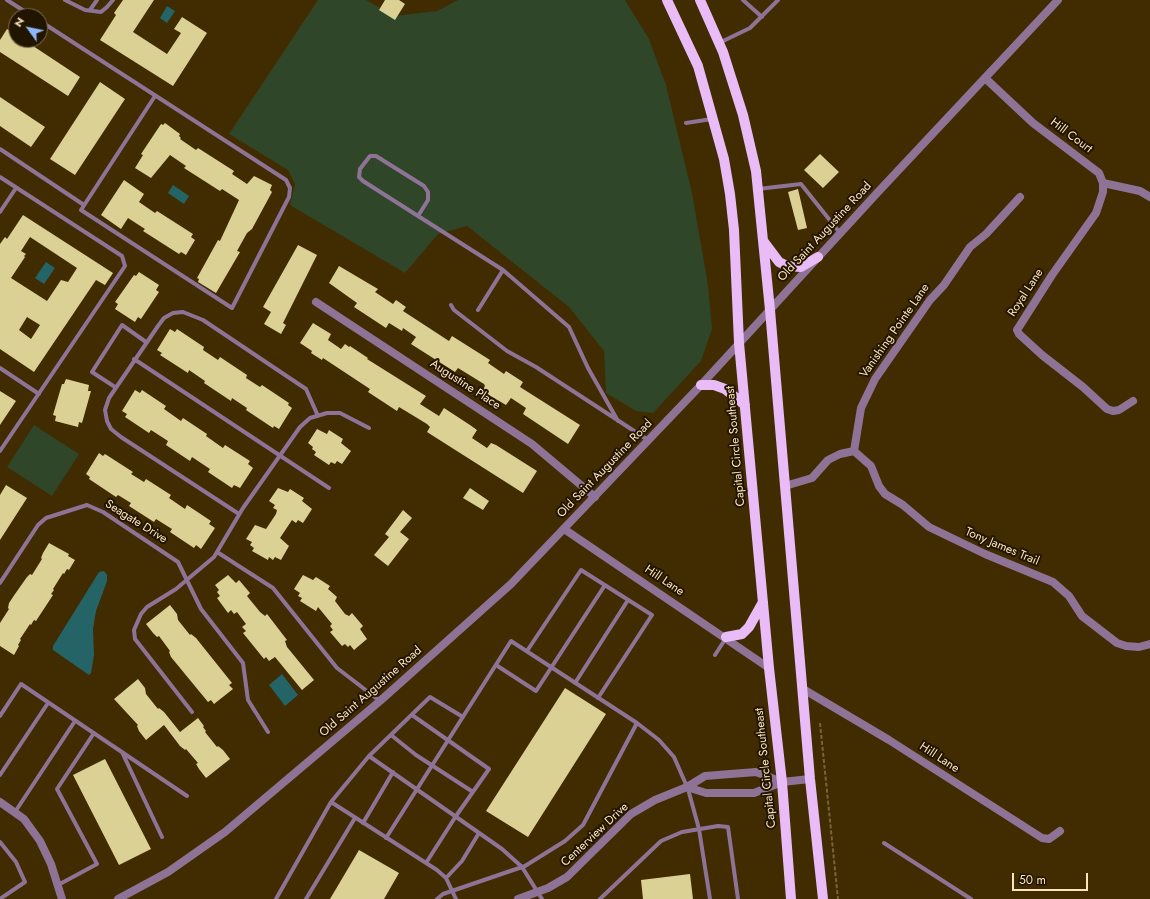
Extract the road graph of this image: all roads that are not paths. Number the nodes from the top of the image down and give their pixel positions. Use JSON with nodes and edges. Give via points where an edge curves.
{"nodes":[{"id":1,"x":7,"y":0,"type":"edge"},
{"id":2,"x":65,"y":0,"type":"edge"},
{"id":3,"x":97,"y":0,"type":"edge"},
{"id":4,"x":113,"y":0,"type":"edge"},
{"id":5,"x":666,"y":0,"type":"edge"},
{"id":6,"x":700,"y":0,"type":"edge"},
{"id":7,"x":743,"y":0,"type":"edge"},
{"id":8,"x":778,"y":0,"type":"edge"},
{"id":9,"x":1058,"y":0,"type":"edge"},
{"id":10,"x":20,"y":8,"type":"edge"},
{"id":11,"x":90,"y":10,"type":"junction"},
{"id":12,"x":762,"y":17,"type":"junction"},
{"id":13,"x":48,"y":26,"type":"edge"},
{"id":14,"x":719,"y":43,"type":"junction"},
{"id":15,"x":984,"y":78,"type":"junction"},
{"id":16,"x":155,"y":96,"type":"junction"},
{"id":17,"x":714,"y":118,"type":"junction"},
{"id":18,"x":686,"y":123,"type":"dead end"},
{"id":19,"x":0,"y":149,"type":"edge"},
{"id":20,"x":0,"y":177,"type":"edge"},
{"id":21,"x":1103,"y":183,"type":"junction"},
{"id":22,"x":16,"y":188,"type":"junction"},
{"id":23,"x":758,"y":189,"type":"junction"},
{"id":24,"x":1020,"y":197,"type":"dead end"},
{"id":25,"x":1150,"y":197,"type":"edge"},
{"id":26,"x":84,"y":205,"type":"junction"},
{"id":27,"x":0,"y":212,"type":"edge"},
{"id":28,"x":418,"y":216,"type":"junction"},
{"id":29,"x":840,"y":233,"type":"junction"},
{"id":30,"x":763,"y":240,"type":"junction"},
{"id":31,"x":818,"y":257,"type":"junction"},
{"id":32,"x":503,"y":270,"type":"junction"},
{"id":33,"x":316,"y":302,"type":"dead end"},
{"id":34,"x":451,"y":305,"type":"dead end"},
{"id":35,"x":478,"y":310,"type":"dead end"},
{"id":36,"x":770,"y":310,"type":"junction"},
{"id":37,"x":146,"y":342,"type":"junction"},
{"id":38,"x":739,"y":343,"type":"junction"},
{"id":39,"x":134,"y":359,"type":"junction"},
{"id":40,"x":0,"y":368,"type":"edge"},
{"id":41,"x":701,"y":386,"type":"junction"},
{"id":42,"x":115,"y":387,"type":"junction"},
{"id":43,"x":39,"y":394,"type":"junction"},
{"id":44,"x":1133,"y":402,"type":"dead end"},
{"id":45,"x":745,"y":406,"type":"junction"},
{"id":46,"x":318,"y":416,"type":"junction"},
{"id":47,"x":618,"y":421,"type":"junction"},
{"id":48,"x":369,"y":428,"type":"dead end"},
{"id":49,"x":649,"y":441,"type":"junction"},
{"id":50,"x":0,"y":451,"type":"edge"},
{"id":51,"x":854,"y":452,"type":"junction"},
{"id":52,"x":280,"y":455,"type":"junction"},
{"id":53,"x":785,"y":486,"type":"junction"},
{"id":54,"x":329,"y":488,"type":"dead end"},
{"id":55,"x":595,"y":497,"type":"junction"},
{"id":56,"x":239,"y":514,"type":"junction"},
{"id":57,"x":564,"y":529,"type":"junction"},
{"id":58,"x":217,"y":552,"type":"junction"},
{"id":59,"x":186,"y":581,"type":"junction"},
{"id":60,"x":0,"y":583,"type":"edge"},
{"id":61,"x":605,"y":585,"type":"junction"},
{"id":62,"x":628,"y":600,"type":"junction"},
{"id":63,"x":763,"y":602,"type":"junction"},
{"id":64,"x":726,"y":637,"type":"junction"},
{"id":65,"x":1150,"y":644,"type":"edge"},
{"id":66,"x":527,"y":651,"type":"junction"},
{"id":67,"x":715,"y":655,"type":"dead end"},
{"id":68,"x":496,"y":665,"type":"junction"},
{"id":69,"x":551,"y":667,"type":"junction"},
{"id":70,"x":769,"y":668,"type":"junction"},
{"id":71,"x":575,"y":683,"type":"junction"},
{"id":72,"x":803,"y":689,"type":"junction"},
{"id":73,"x":598,"y":698,"type":"junction"},
{"id":74,"x":380,"y":701,"type":"junction"},
{"id":75,"x":48,"y":703,"type":"junction"},
{"id":76,"x":192,"y":712,"type":"dead end"},
{"id":77,"x":412,"y":715,"type":"junction"},
{"id":78,"x":0,"y":716,"type":"edge"},
{"id":79,"x":463,"y":717,"type":"junction"},
{"id":80,"x":75,"y":721,"type":"junction"},
{"id":81,"x":637,"y":724,"type":"junction"},
{"id":82,"x":268,"y":732,"type":"dead end"},
{"id":83,"x":94,"y":733,"type":"junction"},
{"id":84,"x":391,"y":735,"type":"junction"},
{"id":85,"x":448,"y":741,"type":"junction"},
{"id":86,"x":122,"y":752,"type":"junction"},
{"id":87,"x":369,"y":756,"type":"junction"},
{"id":88,"x":433,"y":765,"type":"junction"},
{"id":89,"x":393,"y":772,"type":"junction"},
{"id":90,"x":0,"y":775,"type":"edge"},
{"id":91,"x":810,"y":779,"type":"junction"},
{"id":92,"x":782,"y":782,"type":"junction"},
{"id":93,"x":416,"y":788,"type":"junction"},
{"id":94,"x":687,"y":788,"type":"junction"},
{"id":95,"x":473,"y":792,"type":"junction"},
{"id":96,"x":187,"y":796,"type":"dead end"},
{"id":97,"x":0,"y":802,"type":"edge"},
{"id":98,"x":331,"y":802,"type":"junction"},
{"id":99,"x":15,"y":812,"type":"junction"},
{"id":100,"x":456,"y":816,"type":"junction"},
{"id":101,"x":355,"y":818,"type":"junction"},
{"id":102,"x":363,"y":823,"type":"junction"},
{"id":103,"x":699,"y":829,"type":"junction"},
{"id":104,"x":1060,"y":831,"type":"dead end"},
{"id":105,"x":479,"y":833,"type":"junction"},
{"id":106,"x":162,"y":837,"type":"dead end"},
{"id":107,"x":386,"y":838,"type":"junction"},
{"id":108,"x":0,"y":842,"type":"edge"},
{"id":109,"x":884,"y":843,"type":"dead end"},
{"id":110,"x":426,"y":863,"type":"junction"},
{"id":111,"x":522,"y":867,"type":"junction"},
{"id":112,"x":446,"y":878,"type":"junction"},
{"id":113,"x":58,"y":885,"type":"junction"},
{"id":114,"x":452,"y":891,"type":"junction"},
{"id":115,"x":540,"y":895,"type":"edge"},
{"id":116,"x":0,"y":899,"type":"edge"},
{"id":117,"x":62,"y":899,"type":"edge"},
{"id":118,"x":118,"y":899,"type":"edge"},
{"id":119,"x":276,"y":899,"type":"edge"},
{"id":120,"x":306,"y":899,"type":"edge"},
{"id":121,"x":437,"y":899,"type":"edge"},
{"id":122,"x":456,"y":899,"type":"edge"},
{"id":123,"x":518,"y":899,"type":"edge"},
{"id":124,"x":600,"y":899,"type":"edge"},
{"id":125,"x":710,"y":899,"type":"edge"},
{"id":126,"x":738,"y":899,"type":"edge"},
{"id":127,"x":790,"y":899,"type":"edge"},
{"id":128,"x":823,"y":899,"type":"edge"},
{"id":129,"x":970,"y":899,"type":"edge"}],
"edges":[{"from":1,"to":10,"type":"lane"},
{"from":2,"to":11,"type":"lane","via":[[76,7]]},
{"from":3,"to":11,"type":"lane"},
{"from":4,"to":11,"type":"lane","via":[[101,12]]},
{"from":5,"to":17,"type":"main road","name":"Capital Circle Southeast","via":[[698,66]]},
{"from":6,"to":14,"type":"main road"},
{"from":7,"to":12,"type":"lane"},
{"from":8,"to":12,"type":"lane"},
{"from":9,"to":15,"type":"street","name":"Old Saint Augustine Road"},
{"from":12,"to":14,"type":"lane","via":[[750,28]]},
{"from":13,"to":16,"type":"lane"},
{"from":14,"to":23,"type":"main road","via":[[743,115]]},
{"from":15,"to":21,"type":"street","name":"Hill Court","via":[[1033,123],[1099,173]]},
{"from":15,"to":29,"type":"street","name":"Old Saint Augustine Road"},
{"from":16,"to":26,"type":"lane"},
{"from":16,"to":26,"type":"lane","via":[[286,180],[290,188],[285,208],[232,308],[81,210]]},
{"from":17,"to":18,"type":"lane"},
{"from":17,"to":38,"type":"main road","name":"Capital Circle Southeast","via":[[730,194]]},
{"from":19,"to":26,"type":"lane"},
{"from":20,"to":22,"type":"lane"},
{"from":21,"to":25,"type":"street","via":[[1140,191]]},
{"from":21,"to":44,"type":"street","name":"Royal Lane","via":[[1103,192],[1096,212],[1052,274],[1017,330],[1042,355],[1107,409],[1119,410]]},
{"from":22,"to":27,"type":"lane"},
{"from":22,"to":43,"type":"lane","via":[[122,256],[125,266]]},
{"from":23,"to":29,"type":"lane","via":[[801,184]]},
{"from":23,"to":30,"type":"main road"},
{"from":24,"to":51,"type":"street","name":"Vanishing Pointe Lane","via":[[986,234],[970,247],[875,378],[861,408]]},
{"from":28,"to":28,"type":"lane","via":[[359,177],[360,169],[370,156],[376,156],[424,186],[428,192],[428,200]]},
{"from":28,"to":32,"type":"lane"},
{"from":29,"to":31,"type":"street","name":"Old Saint Augustine Road"},
{"from":30,"to":31,"type":"main road","via":[[779,262],[787,266],[801,267]]},
{"from":30,"to":36,"type":"main road"},
{"from":31,"to":36,"type":"street","name":"Old Saint Augustine Road"},
{"from":32,"to":35,"type":"lane"},
{"from":32,"to":47,"type":"lane","via":[[569,327],[588,368]]},
{"from":33,"to":55,"type":"street","name":"Augustine Place","via":[[532,444]]},
{"from":34,"to":47,"type":"lane","via":[[507,351]]},
{"from":36,"to":38,"type":"street","name":"Old Saint Augustine Road"},
{"from":36,"to":53,"type":"main road"},
{"from":37,"to":39,"type":"lane"},
{"from":37,"to":42,"type":"lane","via":[[122,326],[92,372]]},
{"from":37,"to":46,"type":"lane","via":[[164,318],[182,312],[193,315],[306,389]]},
{"from":38,"to":41,"type":"street","name":"Old Saint Augustine Road"},
{"from":38,"to":45,"type":"main road","name":"Capital Circle Southeast"},
{"from":39,"to":42,"type":"lane"},
{"from":39,"to":52,"type":"lane"},
{"from":40,"to":43,"type":"lane"},
{"from":41,"to":45,"type":"main road","via":[[714,385],[725,389]]},
{"from":41,"to":49,"type":"street","name":"Old Saint Augustine Road"},
{"from":42,"to":56,"type":"lane","via":[[105,410],[111,429]]},
{"from":43,"to":50,"type":"lane"},
{"from":45,"to":63,"type":"main road","name":"Capital Circle Southeast"},
{"from":46,"to":48,"type":"lane","via":[[340,413]]},
{"from":46,"to":52,"type":"lane","via":[[310,418],[300,427]]},
{"from":47,"to":49,"type":"lane"},
{"from":49,"to":55,"type":"street","name":"Old Saint Augustine Road"},
{"from":51,"to":53,"type":"street","via":[[840,454],[828,460],[812,478]]},
{"from":51,"to":65,"type":"street","name":"Tony James Trail","via":[[871,466],[885,494],[929,527],[1053,582],[1069,596],[1082,616],[1117,642],[1139,647]]},
{"from":52,"to":54,"type":"lane"},
{"from":52,"to":56,"type":"lane"},
{"from":53,"to":72,"type":"main road"},
{"from":55,"to":57,"type":"street","name":"Old Saint Augustine Road"},
{"from":56,"to":58,"type":"lane"},
{"from":57,"to":64,"type":"street","name":"Hill Lane"},
{"from":57,"to":74,"type":"street","name":"Old Saint Augustine Road","via":[[511,584]]},
{"from":58,"to":59,"type":"lane"},
{"from":58,"to":74,"type":"lane","via":[[273,588],[337,668]]},
{"from":59,"to":60,"type":"lane","name":"Seagate Drive","via":[[178,562],[172,557],[103,512],[86,505],[46,518],[38,525]]},
{"from":59,"to":76,"type":"lane","via":[[146,607],[134,630],[135,639],[140,647]]},
{"from":59,"to":82,"type":"lane","name":"Seagate Drive","via":[[201,609],[243,663],[248,700]]},
{"from":61,"to":62,"type":"lane"},
{"from":61,"to":66,"type":"lane","via":[[581,570]]},
{"from":61,"to":69,"type":"lane"},
{"from":62,"to":71,"type":"lane"},
{"from":62,"to":73,"type":"lane","via":[[652,615]]},
{"from":63,"to":64,"type":"main road","via":[[749,627],[742,634]]},
{"from":63,"to":70,"type":"main road","name":"Capital Circle Southeast"},
{"from":64,"to":67,"type":"lane"},
{"from":64,"to":70,"type":"street","name":"Hill Lane"},
{"from":66,"to":68,"type":"lane","via":[[511,641]]},
{"from":66,"to":69,"type":"lane"},
{"from":68,"to":69,"type":"lane","via":[[536,691]]},
{"from":68,"to":79,"type":"lane"},
{"from":69,"to":71,"type":"lane"},
{"from":70,"to":92,"type":"main road","name":"Capital Circle Southeast"},
{"from":71,"to":73,"type":"lane"},
{"from":72,"to":91,"type":"main road"},
{"from":72,"to":104,"type":"street","name":"Hill Lane","via":[[889,740],[1042,838],[1049,839]]},
{"from":73,"to":81,"type":"lane"},
{"from":74,"to":118,"type":"street","name":"Old Saint Augustine Road","via":[[225,832],[168,872]]},
{"from":75,"to":78,"type":"lane","via":[[21,684]]},
{"from":75,"to":80,"type":"lane"},
{"from":75,"to":90,"type":"lane"},
{"from":77,"to":79,"type":"lane","via":[[430,697]]},
{"from":77,"to":84,"type":"lane"},
{"from":77,"to":85,"type":"lane"},
{"from":79,"to":85,"type":"lane"},
{"from":80,"to":83,"type":"lane"},
{"from":80,"to":99,"type":"lane"},
{"from":81,"to":94,"type":"lane","via":[[659,740],[674,757]]},
{"from":81,"to":111,"type":"lane","via":[[583,825],[553,850]]},
{"from":83,"to":86,"type":"lane"},
{"from":83,"to":113,"type":"lane","via":[[57,789],[97,864]]},
{"from":84,"to":87,"type":"lane"},
{"from":84,"to":88,"type":"lane"},
{"from":85,"to":88,"type":"lane"},
{"from":85,"to":95,"type":"lane","via":[[489,769]]},
{"from":86,"to":96,"type":"lane"},
{"from":86,"to":106,"type":"lane"},
{"from":87,"to":89,"type":"lane"},
{"from":87,"to":98,"type":"lane"},
{"from":88,"to":93,"type":"lane"},
{"from":88,"to":95,"type":"lane"},
{"from":89,"to":93,"type":"lane"},
{"from":89,"to":102,"type":"lane"},
{"from":91,"to":92,"type":"street","name":"Centerview Drive"},
{"from":91,"to":128,"type":"main road"},
{"from":92,"to":94,"type":"street","name":"Centerview Drive","via":[[754,793],[706,793]]},
{"from":92,"to":94,"type":"street","name":"Centerview Drive","via":[[756,772],[705,776]]},
{"from":92,"to":127,"type":"main road","name":"Capital Circle Southeast"},
{"from":93,"to":100,"type":"lane"},
{"from":93,"to":107,"type":"lane"},
{"from":94,"to":103,"type":"lane"},
{"from":94,"to":115,"type":"street","name":"Centerview Drive","via":[[656,800],[631,814],[567,877]]},
{"from":95,"to":100,"type":"lane"},
{"from":97,"to":99,"type":"street"},
{"from":98,"to":101,"type":"lane"},
{"from":98,"to":119,"type":"lane"},
{"from":99,"to":113,"type":"street","via":[[24,819],[46,851]]},
{"from":100,"to":105,"type":"lane"},
{"from":100,"to":110,"type":"lane"},
{"from":101,"to":102,"type":"lane"},
{"from":101,"to":120,"type":"lane"},
{"from":102,"to":107,"type":"lane"},
{"from":103,"to":124,"type":"lane","via":[[682,832],[661,841]]},
{"from":103,"to":125,"type":"lane"},
{"from":103,"to":126,"type":"lane","via":[[728,827]]},
{"from":105,"to":111,"type":"lane"},
{"from":105,"to":112,"type":"lane","via":[[462,861]]},
{"from":107,"to":110,"type":"lane"},
{"from":108,"to":116,"type":"lane","via":[[16,862],[25,882]]},
{"from":109,"to":129,"type":"lane"},
{"from":110,"to":112,"type":"lane"},
{"from":111,"to":114,"type":"lane"},
{"from":111,"to":115,"type":"lane"},
{"from":112,"to":114,"type":"lane"},
{"from":113,"to":117,"type":"street"},
{"from":114,"to":121,"type":"lane"},
{"from":114,"to":122,"type":"lane"},
{"from":115,"to":123,"type":"street","name":"Centerview Drive"}]}
